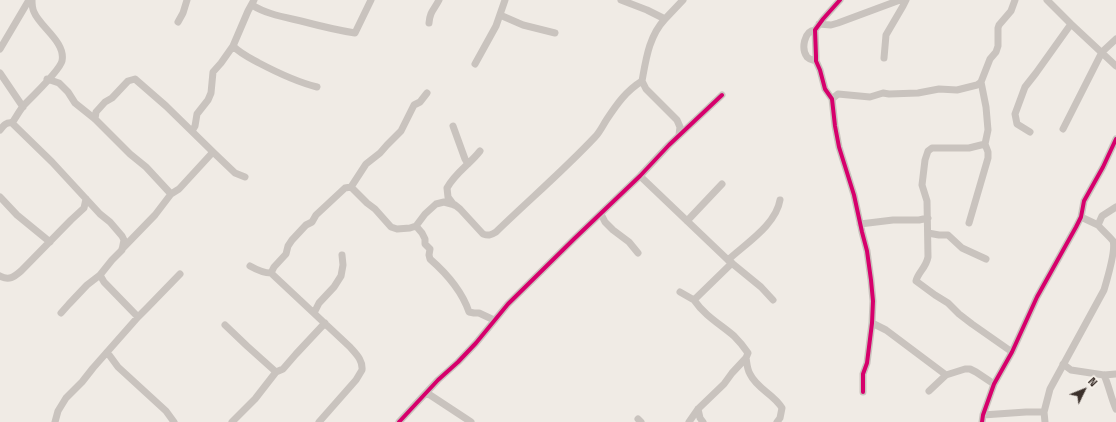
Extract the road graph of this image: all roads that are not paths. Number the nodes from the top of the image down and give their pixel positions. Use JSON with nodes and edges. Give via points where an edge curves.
{"nodes":[{"id":1,"x":28,"y":0,"type":"edge"},
{"id":2,"x":32,"y":0,"type":"edge"},
{"id":3,"x":187,"y":0,"type":"edge"},
{"id":4,"x":371,"y":0,"type":"edge"},
{"id":5,"x":439,"y":0,"type":"edge"},
{"id":6,"x":505,"y":0,"type":"edge"},
{"id":7,"x":621,"y":0,"type":"edge"},
{"id":8,"x":684,"y":0,"type":"edge"},
{"id":9,"x":840,"y":0,"type":"edge"},
{"id":10,"x":900,"y":0,"type":"edge"},
{"id":11,"x":906,"y":0,"type":"edge"},
{"id":12,"x":1015,"y":0,"type":"edge"},
{"id":13,"x":1047,"y":0,"type":"edge"},
{"id":14,"x":253,"y":2,"type":"edge"},
{"id":15,"x":500,"y":15,"type":"junction"},
{"id":16,"x":665,"y":19,"type":"junction"},
{"id":17,"x":178,"y":22,"type":"dead end"},
{"id":18,"x":429,"y":23,"type":"dead end"},
{"id":19,"x":1071,"y":24,"type":"junction"},
{"id":20,"x":817,"y":27,"type":"junction"},
{"id":21,"x":555,"y":33,"type":"dead end"},
{"id":22,"x":1116,"y":39,"type":"edge"},
{"id":23,"x":2,"y":40,"type":"edge"},
{"id":24,"x":233,"y":46,"type":"junction"},
{"id":25,"x":0,"y":49,"type":"edge"},
{"id":26,"x":1102,"y":52,"type":"junction"},
{"id":27,"x":884,"y":58,"type":"dead end"},
{"id":28,"x":816,"y":61,"type":"junction"},
{"id":29,"x":475,"y":64,"type":"dead end"},
{"id":30,"x":1116,"y":66,"type":"edge"},
{"id":31,"x":0,"y":73,"type":"edge"},
{"id":32,"x":47,"y":80,"type":"junction"},
{"id":33,"x":642,"y":81,"type":"junction"},
{"id":34,"x":981,"y":82,"type":"junction"},
{"id":35,"x":317,"y":87,"type":"dead end"},
{"id":36,"x":827,"y":92,"type":"junction"},
{"id":37,"x":427,"y":93,"type":"dead end"},
{"id":38,"x":838,"y":94,"type":"junction"},
{"id":39,"x":722,"y":95,"type":"dead end"},
{"id":40,"x":832,"y":99,"type":"junction"},
{"id":41,"x":23,"y":107,"type":"junction"},
{"id":42,"x":95,"y":119,"type":"junction"},
{"id":43,"x":12,"y":123,"type":"junction"},
{"id":44,"x":453,"y":126,"type":"dead end"},
{"id":45,"x":1062,"y":129,"type":"dead end"},
{"id":46,"x":0,"y":130,"type":"edge"},
{"id":47,"x":192,"y":131,"type":"junction"},
{"id":48,"x":1030,"y":132,"type":"dead end"},
{"id":49,"x":679,"y":136,"type":"junction"},
{"id":50,"x":1116,"y":139,"type":"edge"},
{"id":51,"x":985,"y":144,"type":"junction"},
{"id":52,"x":480,"y":151,"type":"dead end"},
{"id":53,"x":213,"y":152,"type":"junction"},
{"id":54,"x":468,"y":164,"type":"junction"},
{"id":55,"x":640,"y":176,"type":"junction"},
{"id":56,"x":245,"y":177,"type":"dead end"},
{"id":57,"x":722,"y":184,"type":"dead end"},
{"id":58,"x":351,"y":187,"type":"junction"},
{"id":59,"x":171,"y":194,"type":"junction"},
{"id":60,"x":0,"y":197,"type":"edge"},
{"id":61,"x":86,"y":199,"type":"junction"},
{"id":62,"x":780,"y":200,"type":"dead end"},
{"id":63,"x":455,"y":205,"type":"junction"},
{"id":64,"x":1116,"y":207,"type":"edge"},
{"id":65,"x":601,"y":214,"type":"junction"},
{"id":66,"x":1081,"y":217,"type":"junction"},
{"id":67,"x":928,"y":218,"type":"junction"},
{"id":68,"x":687,"y":221,"type":"junction"},
{"id":69,"x":968,"y":223,"type":"dead end"},
{"id":70,"x":860,"y":224,"type":"junction"},
{"id":71,"x":1098,"y":225,"type":"junction"},
{"id":72,"x":416,"y":226,"type":"junction"},
{"id":73,"x":928,"y":233,"type":"junction"},
{"id":74,"x":50,"y":242,"type":"junction"},
{"id":75,"x":122,"y":250,"type":"junction"},
{"id":76,"x":638,"y":253,"type":"dead end"},
{"id":77,"x":342,"y":255,"type":"dead end"},
{"id":78,"x":986,"y":259,"type":"dead end"},
{"id":79,"x":730,"y":262,"type":"junction"},
{"id":80,"x":250,"y":266,"type":"dead end"},
{"id":81,"x":272,"y":273,"type":"junction"},
{"id":82,"x":180,"y":274,"type":"dead end"},
{"id":83,"x":100,"y":275,"type":"junction"},
{"id":84,"x":0,"y":276,"type":"edge"},
{"id":85,"x":680,"y":292,"type":"dead end"},
{"id":86,"x":694,"y":300,"type":"junction"},
{"id":87,"x":773,"y":300,"type":"dead end"},
{"id":88,"x":61,"y":313,"type":"dead end"},
{"id":89,"x":314,"y":313,"type":"junction"},
{"id":90,"x":138,"y":317,"type":"junction"},
{"id":91,"x":494,"y":320,"type":"junction"},
{"id":92,"x":325,"y":323,"type":"junction"},
{"id":93,"x":872,"y":323,"type":"junction"},
{"id":94,"x":225,"y":325,"type":"dead end"},
{"id":95,"x":107,"y":352,"type":"junction"},
{"id":96,"x":1012,"y":352,"type":"junction"},
{"id":97,"x":746,"y":358,"type":"junction"},
{"id":98,"x":1063,"y":364,"type":"junction"},
{"id":99,"x":276,"y":372,"type":"junction"},
{"id":100,"x":946,"y":374,"type":"junction"},
{"id":101,"x":1116,"y":374,"type":"edge"},
{"id":102,"x":1104,"y":375,"type":"junction"},
{"id":103,"x":994,"y":384,"type":"junction"},
{"id":104,"x":929,"y":391,"type":"dead end"},
{"id":105,"x":863,"y":392,"type":"dead end"},
{"id":106,"x":427,"y":393,"type":"junction"},
{"id":107,"x":698,"y":409,"type":"junction"},
{"id":108,"x":1116,"y":409,"type":"edge"},
{"id":109,"x":1044,"y":412,"type":"junction"},
{"id":110,"x":982,"y":418,"type":"edge"},
{"id":111,"x":55,"y":422,"type":"edge"},
{"id":112,"x":174,"y":422,"type":"edge"},
{"id":113,"x":232,"y":422,"type":"edge"},
{"id":114,"x":319,"y":422,"type":"edge"},
{"id":115,"x":399,"y":422,"type":"edge"},
{"id":116,"x":471,"y":422,"type":"edge"},
{"id":117,"x":689,"y":422,"type":"edge"},
{"id":118,"x":703,"y":422,"type":"edge"},
{"id":119,"x":777,"y":422,"type":"edge"},
{"id":120,"x":1046,"y":422,"type":"edge"}],
"edges":[{"from":1,"to":23,"type":"street"},
{"from":2,"to":32,"type":"street","via":[[34,13],[58,45],[62,55],[60,66]]},
{"from":3,"to":17,"type":"street"},
{"from":4,"to":14,"type":"street","via":[[356,33],[286,18],[258,9]]},
{"from":5,"to":18,"type":"street","via":[[432,10]]},
{"from":6,"to":15,"type":"street"},
{"from":7,"to":16,"type":"street"},
{"from":8,"to":16,"type":"street"},
{"from":9,"to":20,"type":"street"},
{"from":10,"to":20,"type":"street","via":[[838,23]]},
{"from":11,"to":27,"type":"street","via":[[886,35]]},
{"from":12,"to":34,"type":"street","via":[[1011,11],[998,28],[998,46]]},
{"from":13,"to":19,"type":"street"},
{"from":14,"to":24,"type":"street"},
{"from":15,"to":21,"type":"street","via":[[523,25]]},
{"from":15,"to":29,"type":"street"},
{"from":16,"to":33,"type":"street","via":[[658,26],[650,44]]},
{"from":19,"to":26,"type":"street"},
{"from":19,"to":48,"type":"street","via":[[1025,87],[1016,108],[1018,124]]},
{"from":20,"to":28,"type":"street"},
{"from":20,"to":28,"type":"street","via":[[808,33],[804,48],[806,56]]},
{"from":22,"to":26,"type":"street"},
{"from":23,"to":25,"type":"street"},
{"from":24,"to":35,"type":"street","via":[[244,56],[269,69]]},
{"from":24,"to":47,"type":"street","via":[[214,72],[211,93],[197,114],[196,126]]},
{"from":26,"to":30,"type":"street"},
{"from":26,"to":45,"type":"street"},
{"from":28,"to":36,"type":"street"},
{"from":31,"to":41,"type":"street"},
{"from":32,"to":41,"type":"street"},
{"from":32,"to":42,"type":"street","via":[[58,83]]},
{"from":33,"to":49,"type":"street","via":[[646,89],[677,120],[680,127]]},
{"from":33,"to":63,"type":"street","via":[[624,95],[596,135],[564,169],[496,232],[488,236],[483,234]]},
{"from":34,"to":38,"type":"street","via":[[977,86],[957,90],[883,93],[870,97]]},
{"from":34,"to":51,"type":"street","via":[[988,130]]},
{"from":36,"to":38,"type":"street"},
{"from":36,"to":40,"type":"street"},
{"from":37,"to":58,"type":"street","via":[[414,105],[401,131],[366,164]]},
{"from":38,"to":40,"type":"street"},
{"from":39,"to":49,"type":"street"},
{"from":40,"to":70,"type":"street","via":[[839,147]]},
{"from":41,"to":43,"type":"street"},
{"from":42,"to":47,"type":"street","via":[[96,112],[105,102],[128,81],[134,79]]},
{"from":42,"to":59,"type":"street"},
{"from":43,"to":46,"type":"street","via":[[8,122]]},
{"from":43,"to":61,"type":"street"},
{"from":44,"to":54,"type":"street"},
{"from":47,"to":53,"type":"street"},
{"from":49,"to":55,"type":"street"},
{"from":50,"to":66,"type":"street","via":[[1084,201]]},
{"from":51,"to":67,"type":"street","via":[[969,148],[932,148],[928,151],[922,185],[927,201]]},
{"from":51,"to":69,"type":"street","via":[[988,158]]},
{"from":52,"to":54,"type":"street"},
{"from":53,"to":56,"type":"street","via":[[235,173]]},
{"from":53,"to":59,"type":"street","via":[[179,189]]},
{"from":54,"to":63,"type":"street","via":[[447,188],[448,197]]},
{"from":55,"to":65,"type":"street"},
{"from":55,"to":68,"type":"street"},
{"from":57,"to":68,"type":"street"},
{"from":58,"to":72,"type":"street","via":[[391,227],[397,229]]},
{"from":58,"to":81,"type":"street","via":[[345,188],[292,240],[286,254]]},
{"from":59,"to":75,"type":"street"},
{"from":60,"to":74,"type":"street","via":[[17,215]]},
{"from":61,"to":74,"type":"street","via":[[84,208]]},
{"from":61,"to":75,"type":"street","via":[[122,236]]},
{"from":62,"to":79,"type":"street","via":[[776,213],[752,240],[739,249]]},
{"from":63,"to":72,"type":"street","via":[[444,202],[436,204]]},
{"from":64,"to":71,"type":"street","via":[[1102,216]]},
{"from":65,"to":76,"type":"street","via":[[605,222]]},
{"from":65,"to":91,"type":"street"},
{"from":66,"to":71,"type":"street"},
{"from":66,"to":96,"type":"street","via":[[1037,297]]},
{"from":67,"to":70,"type":"street"},
{"from":67,"to":73,"type":"street"},
{"from":68,"to":79,"type":"street"},
{"from":70,"to":93,"type":"street","via":[[873,294]]},
{"from":71,"to":98,"type":"street","via":[[1112,240],[1114,246],[1110,273],[1104,290]]},
{"from":72,"to":91,"type":"street","via":[[430,249],[430,259],[459,291],[469,312],[479,313]]},
{"from":73,"to":78,"type":"street","via":[[948,235],[962,248]]},
{"from":73,"to":96,"type":"street","via":[[927,263],[916,281]]},
{"from":74,"to":84,"type":"street","via":[[16,276],[8,279]]},
{"from":75,"to":83,"type":"street"},
{"from":77,"to":89,"type":"street","via":[[341,276]]},
{"from":79,"to":86,"type":"street"},
{"from":79,"to":87,"type":"street"},
{"from":80,"to":81,"type":"street"},
{"from":81,"to":89,"type":"street"},
{"from":82,"to":90,"type":"street"},
{"from":83,"to":88,"type":"street","via":[[87,284]]},
{"from":83,"to":90,"type":"street"},
{"from":85,"to":86,"type":"street"},
{"from":86,"to":97,"type":"street","via":[[701,310],[734,336],[748,353]]},
{"from":89,"to":92,"type":"street"},
{"from":90,"to":95,"type":"street"},
{"from":91,"to":106,"type":"street","via":[[476,343]]},
{"from":92,"to":99,"type":"street","via":[[284,369]]},
{"from":92,"to":114,"type":"street","via":[[358,356],[362,370]]},
{"from":93,"to":100,"type":"street","via":[[886,330]]},
{"from":93,"to":105,"type":"street","via":[[867,362],[862,374]]},
{"from":94,"to":99,"type":"street"},
{"from":95,"to":111,"type":"street","via":[[62,402]]},
{"from":95,"to":112,"type":"street"},
{"from":96,"to":103,"type":"street"},
{"from":97,"to":107,"type":"street"},
{"from":97,"to":119,"type":"street","via":[[749,373],[756,384],[778,401],[782,408]]},
{"from":98,"to":102,"type":"street","via":[[1071,370]]},
{"from":98,"to":109,"type":"street","via":[[1050,389]]},
{"from":99,"to":113,"type":"street","via":[[255,399]]},
{"from":100,"to":103,"type":"street","via":[[970,369]]},
{"from":100,"to":104,"type":"street"},
{"from":101,"to":102,"type":"street"},
{"from":102,"to":108,"type":"street"},
{"from":103,"to":110,"type":"street"},
{"from":106,"to":115,"type":"street"},
{"from":106,"to":116,"type":"street"},
{"from":107,"to":117,"type":"street"},
{"from":107,"to":118,"type":"street"},
{"from":109,"to":110,"type":"street"},
{"from":109,"to":120,"type":"street"}]}
